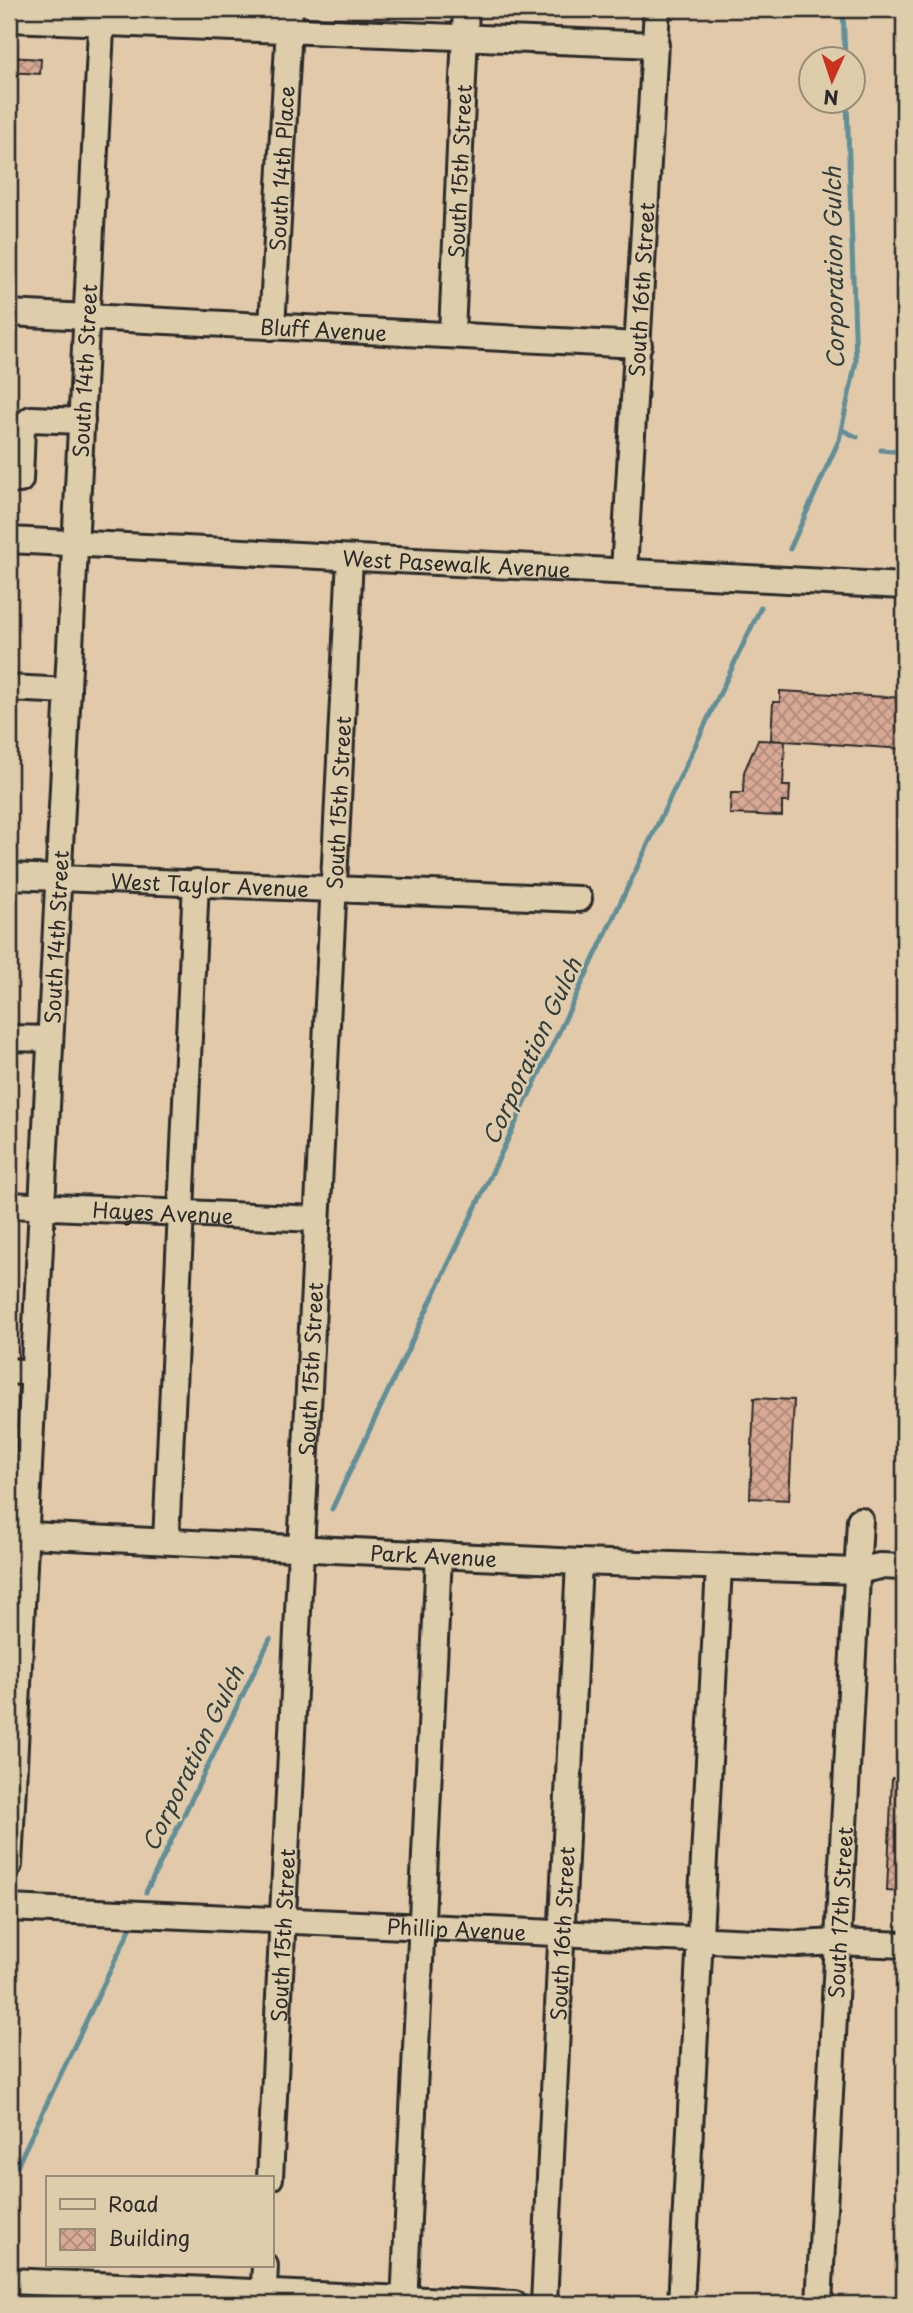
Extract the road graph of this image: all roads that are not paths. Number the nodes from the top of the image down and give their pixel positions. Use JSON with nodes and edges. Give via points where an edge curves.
{"nodes":[{"id":1,"x":466,"y":9,"type":"edge"},
{"id":2,"x":657,"y":9,"type":"edge"},
{"id":3,"x":101,"y":16,"type":"edge"},
{"id":4,"x":9,"y":19,"type":"edge"},
{"id":5,"x":290,"y":20,"type":"edge"},
{"id":6,"x":464,"y":37,"type":"junction"},
{"id":7,"x":656,"y":45,"type":"junction"},
{"id":8,"x":9,"y":313,"type":"edge"},
{"id":9,"x":88,"y":317,"type":"junction"},
{"id":10,"x":272,"y":327,"type":"junction"},
{"id":11,"x":452,"y":334,"type":"junction"},
{"id":12,"x":639,"y":345,"type":"junction"},
{"id":13,"x":82,"y":421,"type":"junction"},
{"id":14,"x":9,"y":479,"type":"edge"},
{"id":15,"x":9,"y":540,"type":"edge"},
{"id":16,"x":76,"y":543,"type":"junction"},
{"id":17,"x":349,"y":558,"type":"junction"},
{"id":18,"x":624,"y":571,"type":"junction"},
{"id":19,"x":904,"y":586,"type":"edge"},
{"id":20,"x":9,"y":688,"type":"edge"},
{"id":21,"x":68,"y":691,"type":"junction"},
{"id":22,"x":9,"y":876,"type":"edge"},
{"id":23,"x":59,"y":876,"type":"junction"},
{"id":24,"x":196,"y":882,"type":"junction"},
{"id":25,"x":334,"y":889,"type":"junction"},
{"id":26,"x":579,"y":899,"type":"dead end"},
{"id":27,"x":9,"y":1038,"type":"edge"},
{"id":28,"x":50,"y":1039,"type":"junction"},
{"id":29,"x":9,"y":1205,"type":"edge"},
{"id":30,"x":42,"y":1207,"type":"junction"},
{"id":31,"x":180,"y":1212,"type":"junction"},
{"id":32,"x":316,"y":1219,"type":"junction"},
{"id":33,"x":9,"y":1371,"type":"edge"},
{"id":34,"x":34,"y":1373,"type":"junction"},
{"id":35,"x":860,"y":1520,"type":"dead end"},
{"id":36,"x":18,"y":1534,"type":"edge"},
{"id":37,"x":166,"y":1541,"type":"junction"},
{"id":38,"x":302,"y":1549,"type":"junction"},
{"id":39,"x":439,"y":1555,"type":"junction"},
{"id":40,"x":579,"y":1562,"type":"junction"},
{"id":41,"x":719,"y":1567,"type":"junction"},
{"id":42,"x":904,"y":1567,"type":"edge"},
{"id":43,"x":858,"y":1571,"type":"junction"},
{"id":44,"x":9,"y":1865,"type":"edge"},
{"id":45,"x":9,"y":1908,"type":"edge"},
{"id":46,"x":283,"y":1918,"type":"junction"},
{"id":47,"x":423,"y":1926,"type":"junction"},
{"id":48,"x":560,"y":1931,"type":"junction"},
{"id":49,"x":699,"y":1939,"type":"junction"},
{"id":50,"x":838,"y":1942,"type":"junction"},
{"id":51,"x":904,"y":1945,"type":"edge"},
{"id":52,"x":270,"y":2176,"type":"edge"},
{"id":53,"x":265,"y":2268,"type":"edge"},
{"id":54,"x":9,"y":2281,"type":"edge"},
{"id":55,"x":125,"y":2295,"type":"edge"},
{"id":56,"x":264,"y":2298,"type":"edge"},
{"id":57,"x":404,"y":2301,"type":"edge"},
{"id":58,"x":514,"y":2304,"type":"edge"},
{"id":59,"x":544,"y":2304,"type":"edge"},
{"id":60,"x":681,"y":2304,"type":"edge"},
{"id":61,"x":819,"y":2304,"type":"edge"}],
"edges":[{"from":1,"to":6,"type":"street","name":"South 15th Street"},
{"from":2,"to":7,"type":"street","name":"South 16th Street"},
{"from":3,"to":4,"type":"street"},
{"from":3,"to":5,"type":"street"},
{"from":3,"to":9,"type":"street","name":"South 14th Street"},
{"from":5,"to":6,"type":"street"},
{"from":5,"to":10,"type":"street","name":"South 14th Place"},
{"from":6,"to":7,"type":"street"},
{"from":6,"to":11,"type":"street","name":"South 15th Street"},
{"from":7,"to":12,"type":"street","name":"South 16th Street"},
{"from":8,"to":9,"type":"street","name":"Bluff Avenue"},
{"from":9,"to":10,"type":"street","name":"Bluff Avenue"},
{"from":9,"to":13,"type":"street","name":"South 14th Street"},
{"from":10,"to":11,"type":"street","name":"Bluff Avenue"},
{"from":11,"to":12,"type":"street","name":"Bluff Avenue"},
{"from":12,"to":18,"type":"street","name":"South 16th Street"},
{"from":13,"to":14,"type":"street","via":[[31,419],[22,426],[20,480]]},
{"from":13,"to":16,"type":"street","name":"South 14th Street"},
{"from":15,"to":16,"type":"street","name":"West Pasewalk Avenue"},
{"from":16,"to":17,"type":"street","name":"West Pasewalk Avenue"},
{"from":16,"to":21,"type":"street","name":"South 14th Street"},
{"from":17,"to":18,"type":"street","name":"West Pasewalk Avenue"},
{"from":17,"to":25,"type":"street","name":"South 15th Street"},
{"from":18,"to":19,"type":"street","name":"West Pasewalk Avenue"},
{"from":20,"to":21,"type":"street"},
{"from":21,"to":23,"type":"street","name":"South 14th Street"},
{"from":22,"to":23,"type":"street","name":"West Taylor Avenue"},
{"from":23,"to":24,"type":"street","name":"West Taylor Avenue"},
{"from":23,"to":28,"type":"street","name":"South 14th Street"},
{"from":24,"to":25,"type":"street","name":"West Taylor Avenue"},
{"from":24,"to":31,"type":"street"},
{"from":25,"to":26,"type":"street","name":"West Taylor Avenue"},
{"from":25,"to":32,"type":"street","name":"South 15th Street"},
{"from":27,"to":28,"type":"street"},
{"from":28,"to":30,"type":"street","name":"South 14th Street"},
{"from":29,"to":30,"type":"street","name":"Hayes Avenue"},
{"from":30,"to":31,"type":"street","name":"Hayes Avenue"},
{"from":30,"to":34,"type":"street","name":"South 14th Street"},
{"from":31,"to":32,"type":"street","name":"Hayes Avenue"},
{"from":31,"to":37,"type":"street"},
{"from":32,"to":38,"type":"street","name":"South 15th Street"},
{"from":33,"to":34,"type":"street"},
{"from":34,"to":36,"type":"street","name":"South 14th Street"},
{"from":35,"to":43,"type":"street","name":"South 17th Street"},
{"from":36,"to":37,"type":"street","name":"Park Avenue"},
{"from":36,"to":44,"type":"street","name":"South 14th Street"},
{"from":37,"to":38,"type":"street","name":"Park Avenue"},
{"from":38,"to":39,"type":"street","name":"Park Avenue"},
{"from":38,"to":46,"type":"street","name":"South 15th Street"},
{"from":39,"to":40,"type":"street","name":"Park Avenue"},
{"from":39,"to":47,"type":"street"},
{"from":40,"to":41,"type":"street","name":"Park Avenue"},
{"from":40,"to":48,"type":"street","name":"South 16th Street"},
{"from":41,"to":43,"type":"street","name":"Park Avenue"},
{"from":41,"to":49,"type":"street"},
{"from":42,"to":43,"type":"street","name":"Park Avenue"},
{"from":43,"to":50,"type":"street","name":"South 17th Street"},
{"from":45,"to":46,"type":"street","name":"Phillip Avenue"},
{"from":46,"to":47,"type":"street","name":"Phillip Avenue"},
{"from":46,"to":52,"type":"street","name":"South 15th Street"},
{"from":47,"to":48,"type":"street","name":"Phillip Avenue"},
{"from":47,"to":57,"type":"street"},
{"from":48,"to":49,"type":"street","name":"Phillip Avenue"},
{"from":48,"to":59,"type":"street","name":"South 16th Street"},
{"from":49,"to":50,"type":"street","name":"Phillip Avenue"},
{"from":49,"to":60,"type":"street"},
{"from":50,"to":51,"type":"street","name":"Phillip Avenue"},
{"from":50,"to":61,"type":"street","name":"South 17th Street"},
{"from":53,"to":56,"type":"street"},
{"from":54,"to":55,"type":"street"},
{"from":55,"to":56,"type":"street"},
{"from":56,"to":57,"type":"street"},
{"from":57,"to":58,"type":"street"}]}
